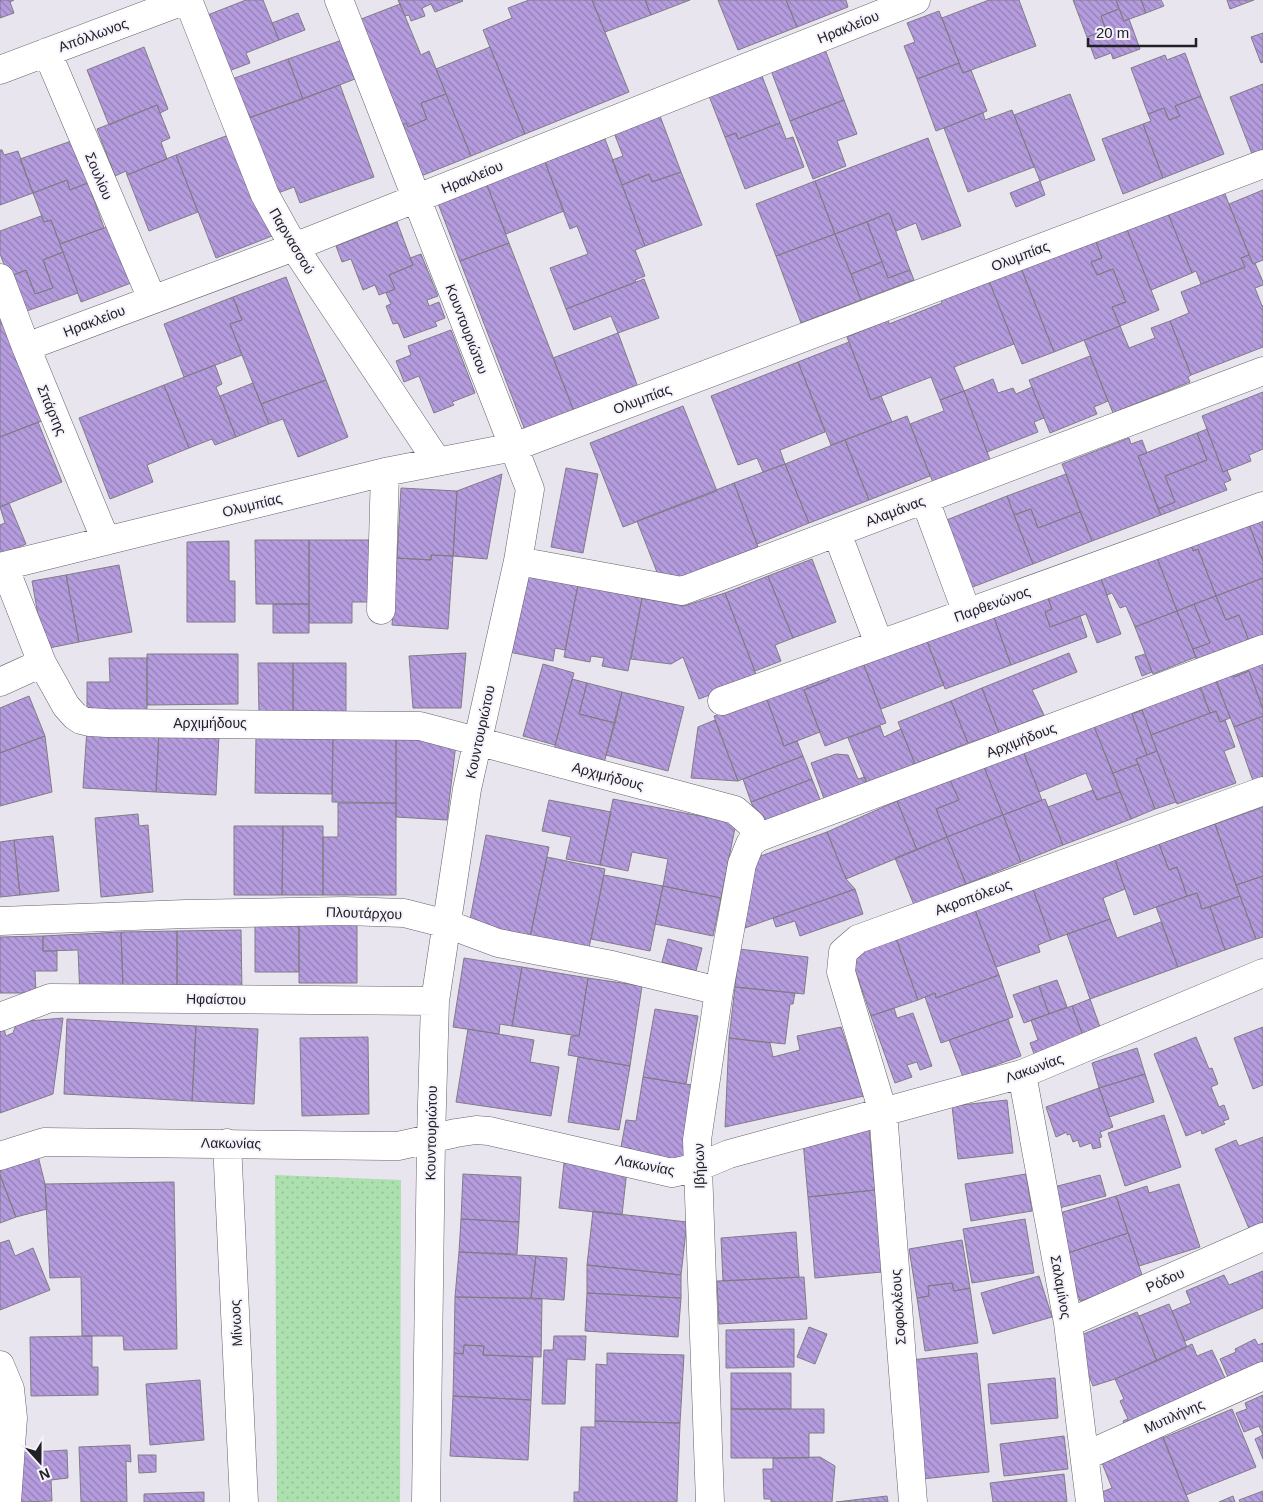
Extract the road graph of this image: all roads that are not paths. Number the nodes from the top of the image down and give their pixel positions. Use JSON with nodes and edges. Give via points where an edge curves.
{"nodes":[{"id":1,"x":187,"y":0,"type":"edge"},
{"id":2,"x":339,"y":0,"type":"edge"},
{"id":3,"x":916,"y":0,"type":"edge"},
{"id":4,"x":141,"y":8,"type":"edge"},
{"id":5,"x":47,"y":52,"type":"junction"},
{"id":6,"x":0,"y":70,"type":"edge"},
{"id":7,"x":1263,"y":164,"type":"edge"},
{"id":8,"x":416,"y":199,"type":"junction"},
{"id":9,"x":294,"y":247,"type":"junction"},
{"id":10,"x":0,"y":278,"type":"edge"},
{"id":11,"x":152,"y":299,"type":"junction"},
{"id":12,"x":26,"y":347,"type":"junction"},
{"id":13,"x":1263,"y":371,"type":"edge"},
{"id":14,"x":514,"y":447,"type":"junction"},
{"id":15,"x":437,"y":461,"type":"junction"},
{"id":16,"x":385,"y":472,"type":"junction"},
{"id":17,"x":925,"y":500,"type":"junction"},
{"id":18,"x":1263,"y":506,"type":"edge"},
{"id":19,"x":836,"y":533,"type":"junction"},
{"id":20,"x":106,"y":541,"type":"junction"},
{"id":21,"x":518,"y":560,"type":"junction"},
{"id":22,"x":2,"y":567,"type":"edge"},
{"id":23,"x":381,"y":610,"type":"dead end"},
{"id":24,"x":967,"y":613,"type":"junction"},
{"id":25,"x":879,"y":644,"type":"junction"},
{"id":26,"x":1263,"y":649,"type":"edge"},
{"id":27,"x":42,"y":663,"type":"junction"},
{"id":28,"x":0,"y":682,"type":"edge"},
{"id":29,"x":722,"y":701,"type":"dead end"},
{"id":30,"x":478,"y":742,"type":"junction"},
{"id":31,"x":1263,"y":791,"type":"edge"},
{"id":32,"x":757,"y":838,"type":"junction"},
{"id":33,"x":0,"y":921,"type":"edge"},
{"id":34,"x":447,"y":924,"type":"junction"},
{"id":35,"x":1263,"y":973,"type":"edge"},
{"id":36,"x":719,"y":991,"type":"junction"},
{"id":37,"x":435,"y":1001,"type":"junction"},
{"id":38,"x":0,"y":1017,"type":"edge"},
{"id":39,"x":1022,"y":1074,"type":"junction"},
{"id":40,"x":883,"y":1112,"type":"junction"},
{"id":41,"x":431,"y":1139,"type":"junction"},
{"id":42,"x":227,"y":1143,"type":"junction"},
{"id":43,"x":0,"y":1156,"type":"edge"},
{"id":44,"x":698,"y":1167,"type":"junction"},
{"id":45,"x":1263,"y":1237,"type":"edge"},
{"id":46,"x":1068,"y":1323,"type":"junction"},
{"id":47,"x":1263,"y":1376,"type":"edge"},
{"id":48,"x":3,"y":1382,"type":"edge"},
{"id":49,"x":1085,"y":1456,"type":"junction"},
{"id":50,"x":7,"y":1502,"type":"edge"},
{"id":51,"x":244,"y":1502,"type":"edge"},
{"id":52,"x":426,"y":1502,"type":"edge"},
{"id":53,"x":710,"y":1502,"type":"edge"},
{"id":54,"x":913,"y":1502,"type":"edge"},
{"id":55,"x":1090,"y":1502,"type":"edge"}],
"edges":[{"from":1,"to":4,"type":"street","name":"Απόλλωνος"},
{"from":1,"to":9,"type":"street","name":"Παρνασσού","via":[[265,195]]},
{"from":2,"to":8,"type":"street","name":"Κουντουριώτου"},
{"from":3,"to":8,"type":"street","name":"Ηρακλείου"},
{"from":4,"to":5,"type":"street","name":"Απόλλωνος"},
{"from":5,"to":6,"type":"street","name":"Απόλλωνος"},
{"from":5,"to":11,"type":"street","name":"Σουλίου"},
{"from":7,"to":14,"type":"street","name":"Ολυμπίας"},
{"from":8,"to":9,"type":"street","name":"Ηρακλείου"},
{"from":8,"to":14,"type":"street","name":"Κουντουριώτου"},
{"from":9,"to":11,"type":"street","name":"Ηρακλείου"},
{"from":9,"to":15,"type":"street","name":"Παρνασσού"},
{"from":10,"to":12,"type":"street","name":"Σπάρτης"},
{"from":11,"to":12,"type":"street","name":"Ηρακλείου"},
{"from":12,"to":20,"type":"street","name":"Σπάρτης"},
{"from":13,"to":17,"type":"street","name":"Αλαμάνας"},
{"from":14,"to":15,"type":"street","name":"Ολυμπίας"},
{"from":14,"to":21,"type":"street","name":"Κουντουριώτου","via":[[530,489]]},
{"from":15,"to":16,"type":"street","name":"Ολυμπίας"},
{"from":16,"to":20,"type":"street","name":"Ολυμπίας"},
{"from":16,"to":23,"type":"street"},
{"from":17,"to":19,"type":"street","name":"Αλαμάνας"},
{"from":17,"to":24,"type":"street"},
{"from":18,"to":24,"type":"street","name":"Παρθενώνος"},
{"from":19,"to":21,"type":"street","name":"Αλαμάνας","via":[[682,591]]},
{"from":19,"to":25,"type":"street"},
{"from":20,"to":22,"type":"street","name":"Ολυμπίας"},
{"from":21,"to":30,"type":"street","name":"Κουντουριώτου"},
{"from":22,"to":27,"type":"street","name":"Αρχιμήδους"},
{"from":24,"to":25,"type":"street","name":"Παρθενώνος"},
{"from":25,"to":29,"type":"street","name":"Παρθενώνος"},
{"from":26,"to":32,"type":"street","name":"Αρχιμήδους"},
{"from":27,"to":28,"type":"street"},
{"from":27,"to":30,"type":"street","name":"Αρχιμήδους","via":[[69,712],[89,722],[405,725],[439,730]]},
{"from":30,"to":32,"type":"street","name":"Αρχιμήδους","via":[[735,810],[751,824]]},
{"from":30,"to":34,"type":"street","name":"Κουντουριώτου","via":[[467,790]]},
{"from":31,"to":40,"type":"street","name":"Ακροπόλεως","via":[[858,939],[843,952],[841,972]]},
{"from":32,"to":36,"type":"street","name":"Ιβήρων","via":[[750,844],[742,864]]},
{"from":33,"to":34,"type":"street","name":"Πλουτάρχου","via":[[353,911],[404,913]]},
{"from":34,"to":36,"type":"street","name":"Πλουτάρχου","via":[[498,943],[612,965]]},
{"from":34,"to":37,"type":"street","name":"Κουντουριώτου"},
{"from":35,"to":39,"type":"street","name":"Λακωνίας"},
{"from":36,"to":44,"type":"street","name":"Ιβήρων","via":[[697,1140]]},
{"from":37,"to":38,"type":"street","name":"Ηφαίστου","via":[[50,998]]},
{"from":37,"to":41,"type":"street","name":"Κουντουριώτου"},
{"from":39,"to":40,"type":"street","name":"Λακωνίας"},
{"from":39,"to":46,"type":"street","name":"Σαλαμίνος"},
{"from":40,"to":44,"type":"street","name":"Λακωνίας","via":[[729,1154]]},
{"from":40,"to":54,"type":"street","name":"Σοφοκλέους"},
{"from":41,"to":42,"type":"street","name":"Λακωνίας","via":[[386,1146]]},
{"from":41,"to":44,"type":"street","name":"Λακωνίας","via":[[482,1130],[672,1173]]},
{"from":41,"to":52,"type":"street","name":"Κουντουριώτου"},
{"from":42,"to":43,"type":"street","name":"Λακωνίας","via":[[44,1142]]},
{"from":42,"to":51,"type":"street","name":"Μίνωος"},
{"from":44,"to":53,"type":"street","name":"Ιβήρων"},
{"from":45,"to":46,"type":"street","name":"Ρόδου"},
{"from":46,"to":49,"type":"street","name":"Σαλαμίνος"},
{"from":47,"to":49,"type":"street","name":"Μυτιλήνης"},
{"from":48,"to":50,"type":"street","via":[[12,1418]]},
{"from":49,"to":55,"type":"street","name":"Σαλαμίνος"}]}
